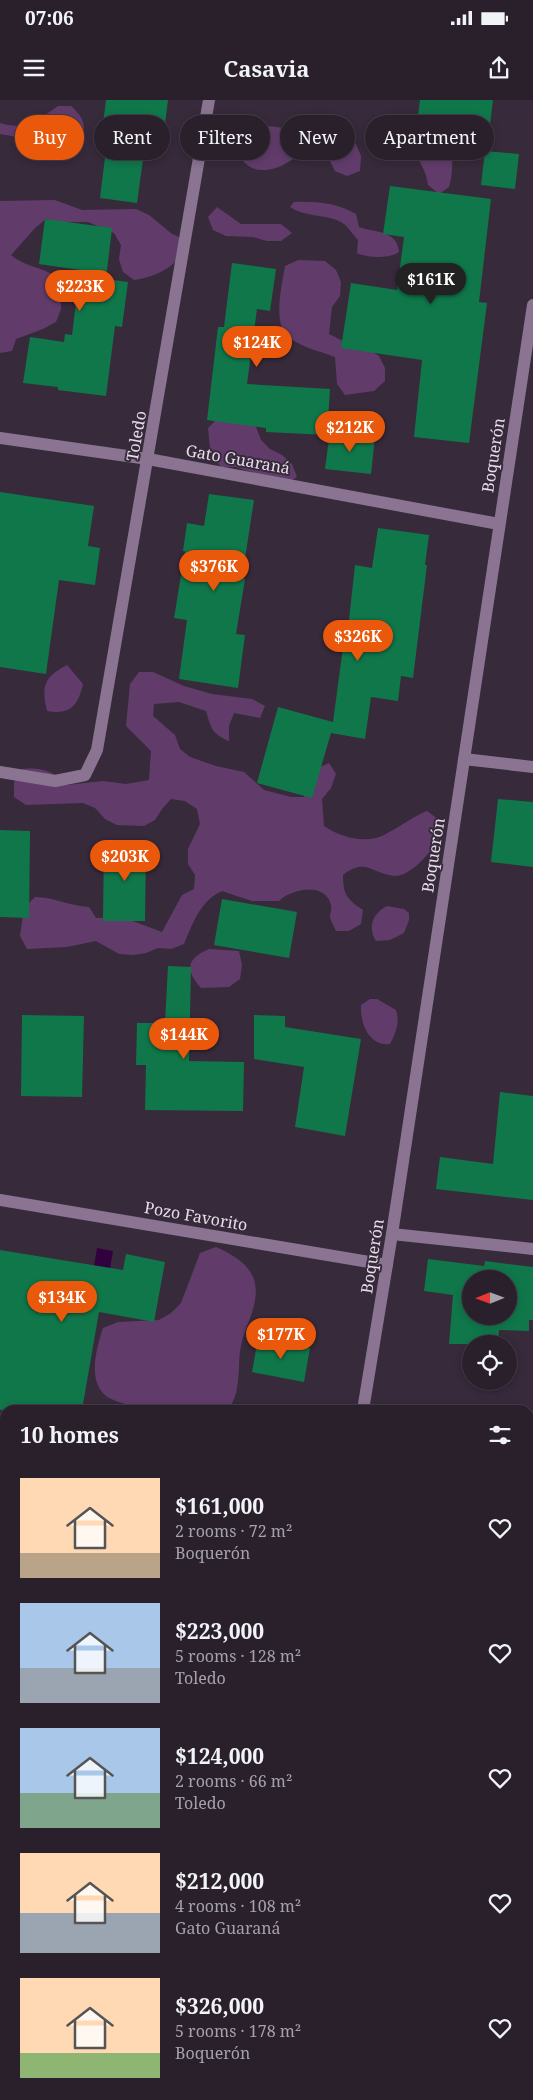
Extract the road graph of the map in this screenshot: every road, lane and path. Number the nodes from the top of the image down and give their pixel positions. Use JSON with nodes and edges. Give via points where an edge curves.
{"nodes":[{"id":1,"x":209,"y":100,"type":"edge"},
{"id":2,"x":533,"y":306,"type":"edge"},
{"id":3,"x":0,"y":438,"type":"edge"},
{"id":4,"x":148,"y":459,"type":"junction"},
{"id":5,"x":499,"y":524,"type":"junction"},
{"id":6,"x":464,"y":759,"type":"junction"},
{"id":7,"x":533,"y":767,"type":"edge"},
{"id":8,"x":0,"y":772,"type":"edge"},
{"id":9,"x":0,"y":1200,"type":"edge"},
{"id":10,"x":392,"y":1234,"type":"junction"},
{"id":11,"x":533,"y":1249,"type":"edge"},
{"id":12,"x":387,"y":1265,"type":"junction"},
{"id":13,"x":364,"y":1405,"type":"edge"}],
"edges":[{"from":1,"to":4,"type":"street","name":"Toledo"},
{"from":2,"to":5,"type":"street","name":"Boquerón"},
{"from":3,"to":4,"type":"street","name":"Gato Guaraná"},
{"from":4,"to":5,"type":"street","name":"Gato Guaraná"},
{"from":4,"to":8,"type":"street","name":"Toledo","via":[[97,750],[85,775],[55,781]]},
{"from":5,"to":6,"type":"street","name":"Boquerón"},
{"from":6,"to":7,"type":"street"},
{"from":6,"to":10,"type":"street","name":"Boquerón"},
{"from":9,"to":12,"type":"street","name":"Pozo Favorito"},
{"from":10,"to":11,"type":"street"},
{"from":10,"to":12,"type":"street","name":"Boquerón"},
{"from":12,"to":13,"type":"street","name":"Boquerón"}]}
